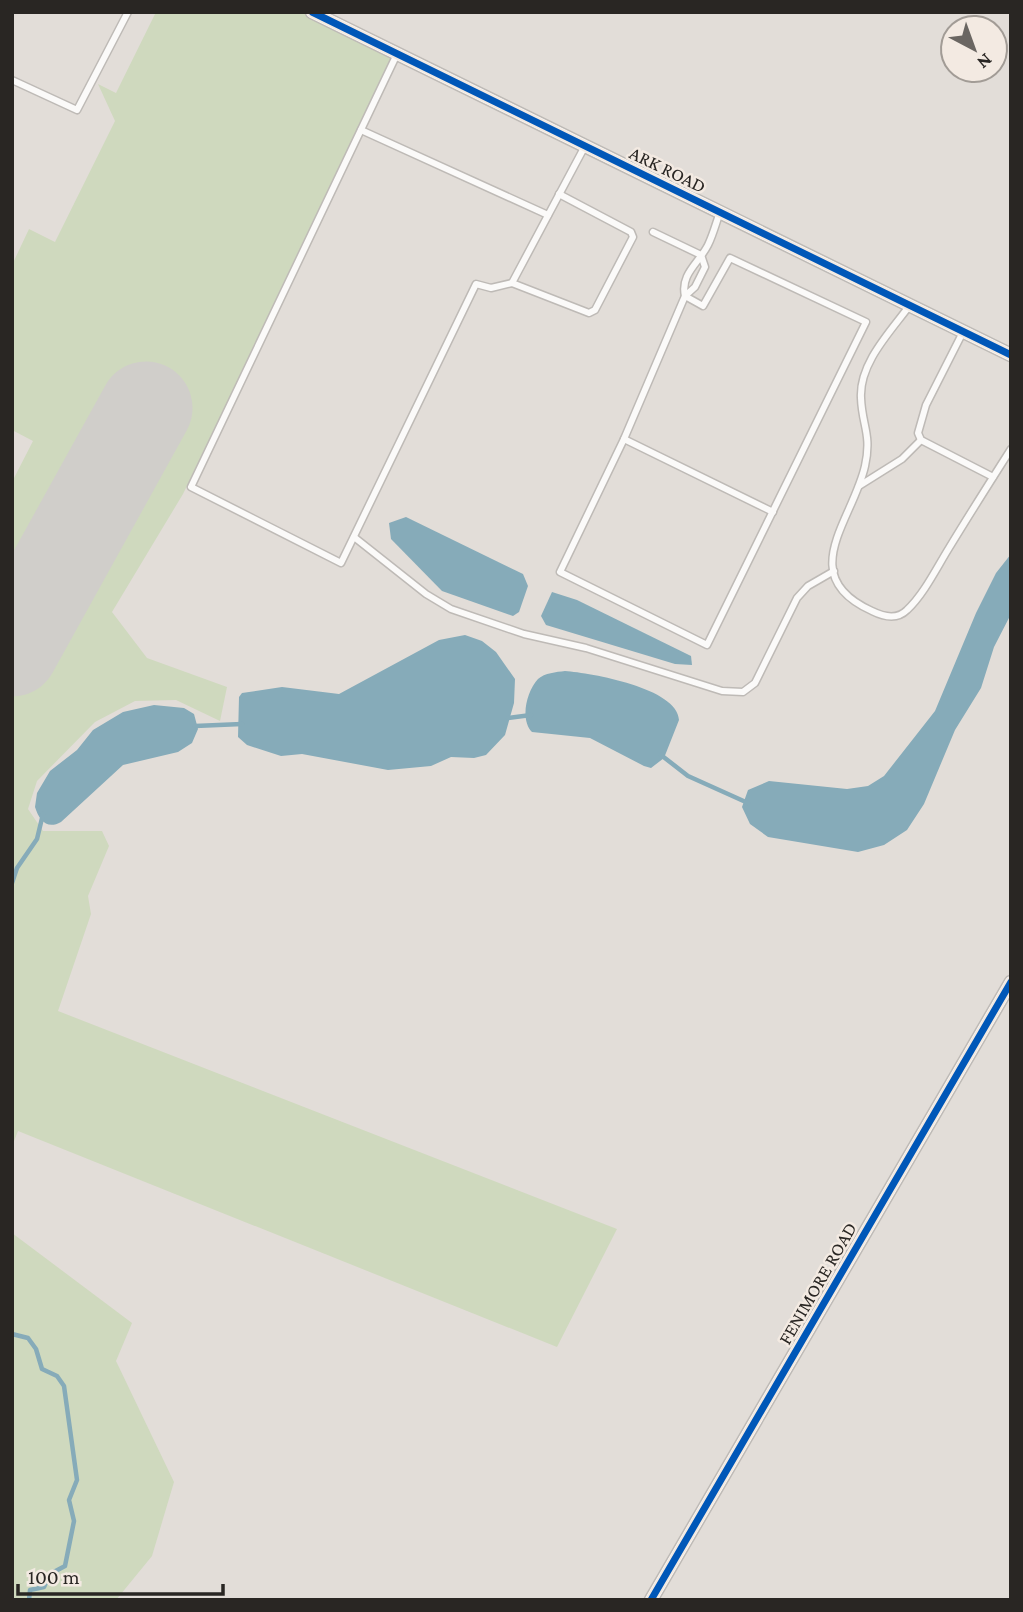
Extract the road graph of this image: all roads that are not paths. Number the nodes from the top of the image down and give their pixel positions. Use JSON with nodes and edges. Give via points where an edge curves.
{"nodes":[{"id":1,"x":128,"y":12,"type":"edge"},
{"id":2,"x":312,"y":12,"type":"edge"},
{"id":3,"x":397,"y":54,"type":"junction"},
{"id":4,"x":12,"y":80,"type":"edge"},
{"id":5,"x":361,"y":130,"type":"junction"},
{"id":6,"x":585,"y":146,"type":"junction"},
{"id":7,"x":559,"y":194,"type":"junction"},
{"id":8,"x":720,"y":212,"type":"junction"},
{"id":9,"x":548,"y":215,"type":"junction"},
{"id":10,"x":653,"y":232,"type":"dead end"},
{"id":11,"x":701,"y":255,"type":"junction"},
{"id":12,"x":512,"y":283,"type":"junction"},
{"id":13,"x":685,"y":296,"type":"junction"},
{"id":14,"x":910,"y":305,"type":"junction"},
{"id":15,"x":963,"y":331,"type":"junction"},
{"id":16,"x":1011,"y":355,"type":"edge"},
{"id":17,"x":624,"y":439,"type":"junction"},
{"id":18,"x":921,"y":440,"type":"junction"},
{"id":19,"x":1011,"y":449,"type":"edge"},
{"id":20,"x":993,"y":477,"type":"junction"},
{"id":21,"x":859,"y":486,"type":"junction"},
{"id":22,"x":773,"y":512,"type":"junction"},
{"id":23,"x":354,"y":537,"type":"junction"},
{"id":24,"x":834,"y":571,"type":"junction"},
{"id":25,"x":1011,"y":982,"type":"edge"},
{"id":26,"x":651,"y":1600,"type":"edge"}],
"edges":[{"from":1,"to":4,"type":"lane","via":[[77,110]]},
{"from":2,"to":3,"type":"street","name":"ARK ROAD"},
{"from":3,"to":5,"type":"lane"},
{"from":3,"to":6,"type":"street","name":"ARK ROAD"},
{"from":5,"to":9,"type":"lane"},
{"from":5,"to":23,"type":"lane","via":[[191,487],[341,563]]},
{"from":6,"to":7,"type":"lane"},
{"from":6,"to":8,"type":"street","name":"ARK ROAD"},
{"from":7,"to":9,"type":"lane"},
{"from":7,"to":12,"type":"lane","via":[[633,237],[595,310],[590,313]]},
{"from":8,"to":11,"type":"lane"},
{"from":8,"to":14,"type":"street","name":"ARK ROAD"},
{"from":9,"to":12,"type":"lane"},
{"from":10,"to":11,"type":"lane"},
{"from":11,"to":13,"type":"lane","via":[[683,286]]},
{"from":11,"to":13,"type":"lane","via":[[705,267]]},
{"from":12,"to":23,"type":"lane","via":[[491,288],[476,284]]},
{"from":13,"to":17,"type":"lane"},
{"from":13,"to":22,"type":"lane","via":[[703,306],[730,258],[866,322]]},
{"from":14,"to":15,"type":"street","name":"ARK ROAD"},
{"from":14,"to":21,"type":"lane","via":[[863,376],[860,395],[869,434]]},
{"from":15,"to":16,"type":"street","name":"ARK ROAD"},
{"from":15,"to":18,"type":"lane","via":[[926,405],[918,433]]},
{"from":17,"to":22,"type":"lane"},
{"from":17,"to":22,"type":"lane","via":[[560,572],[707,645]]},
{"from":18,"to":20,"type":"lane"},
{"from":18,"to":21,"type":"lane","via":[[902,459]]},
{"from":19,"to":20,"type":"lane"},
{"from":20,"to":24,"type":"lane","via":[[905,612],[891,618],[845,597]]},
{"from":21,"to":24,"type":"lane","via":[[837,535]]},
{"from":23,"to":24,"type":"lane","via":[[451,609],[722,691],[743,692],[755,683],[797,598]]},
{"from":25,"to":26,"type":"street","name":"FENIMORE ROAD"}]}
